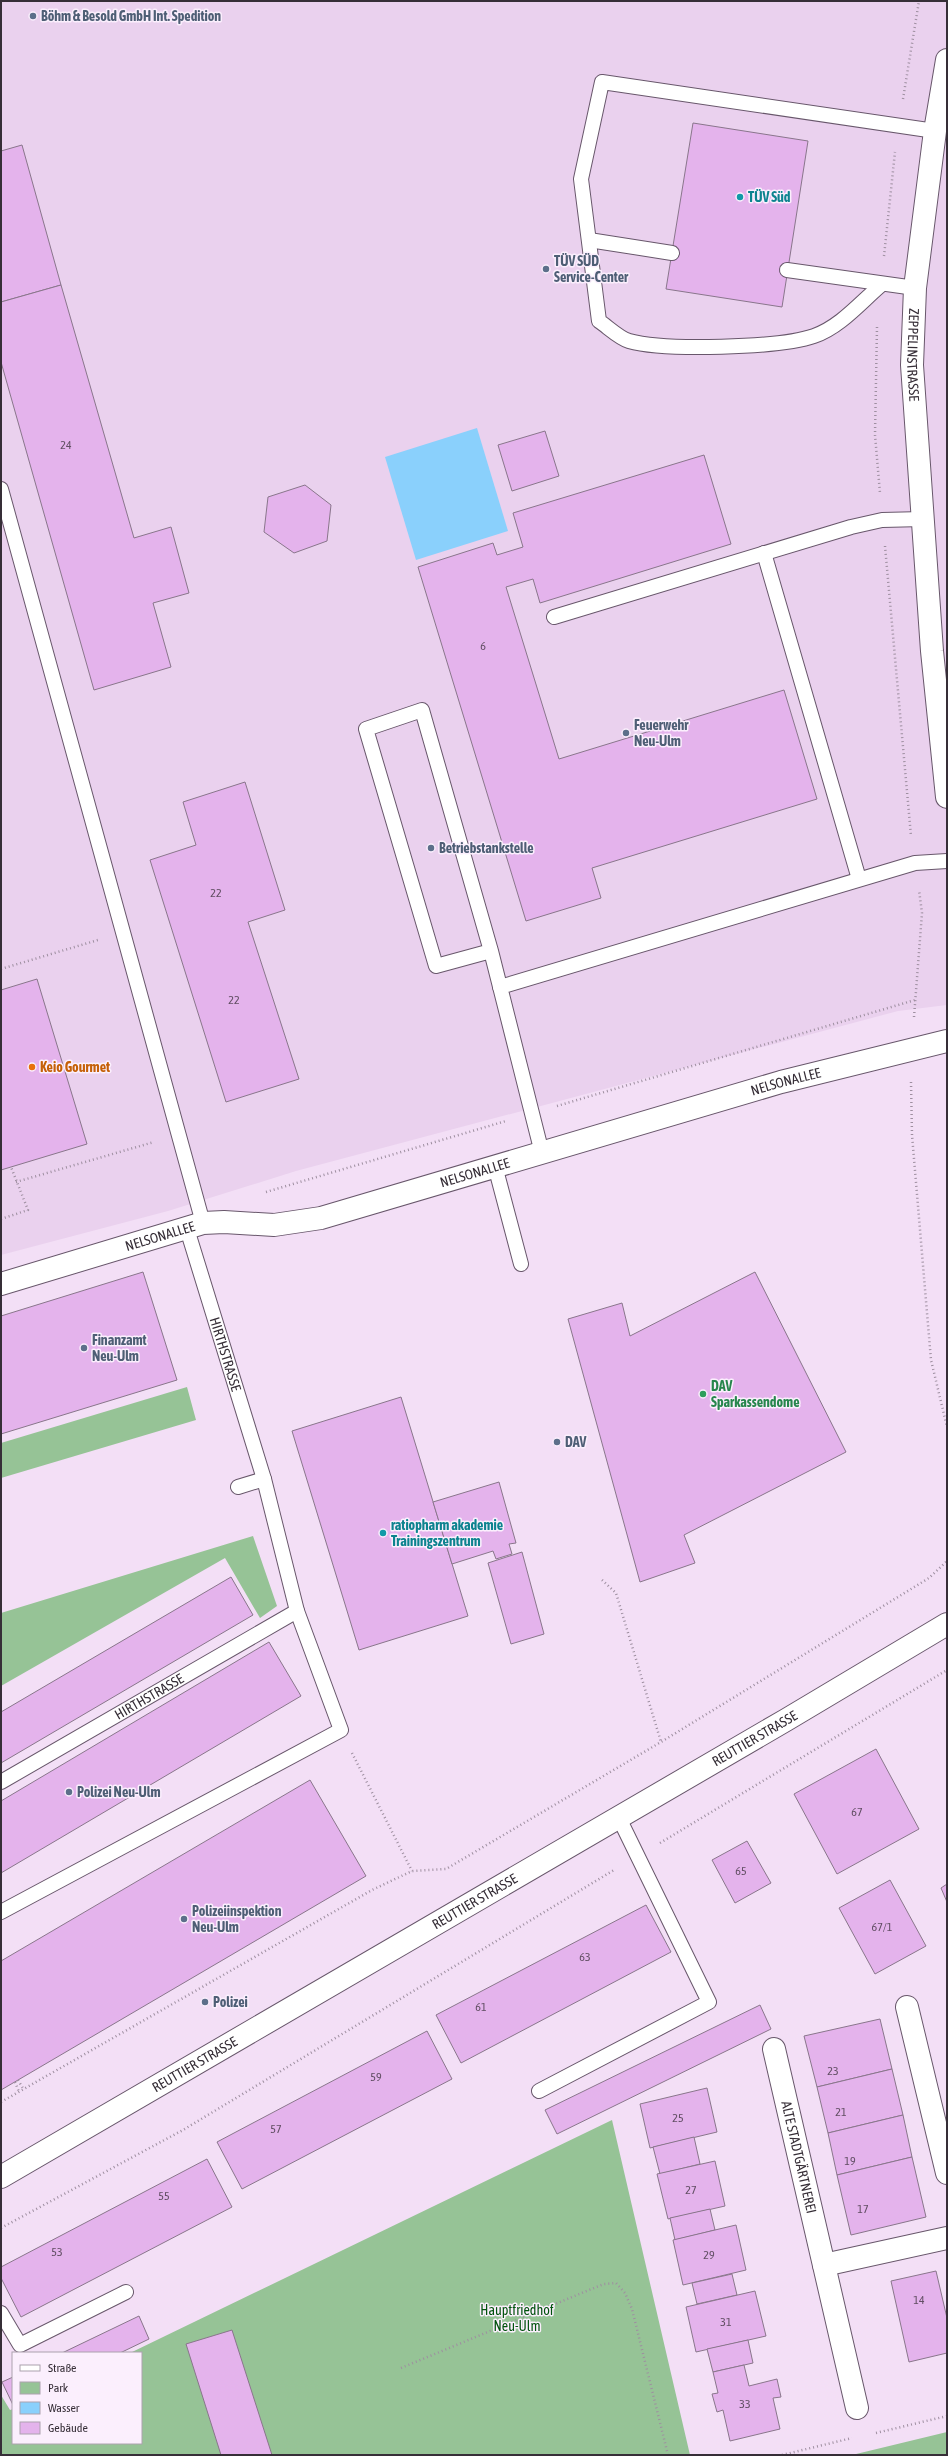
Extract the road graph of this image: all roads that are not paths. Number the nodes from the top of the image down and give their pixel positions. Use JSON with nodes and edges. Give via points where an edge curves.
{"nodes":[{"id":1,"x":947,"y":60,"type":"edge"},
{"id":2,"x":935,"y":130,"type":"junction"},
{"id":3,"x":589,"y":240,"type":"junction"},
{"id":4,"x":672,"y":253,"type":"dead end"},
{"id":5,"x":788,"y":270,"type":"dead end"},
{"id":6,"x":880,"y":284,"type":"junction"},
{"id":7,"x":915,"y":288,"type":"junction"},
{"id":8,"x":1,"y":489,"type":"edge"},
{"id":9,"x":923,"y":518,"type":"junction"},
{"id":10,"x":764,"y":553,"type":"junction"},
{"id":11,"x":554,"y":617,"type":"dead end"},
{"id":12,"x":940,"y":650,"type":"edge"},
{"id":13,"x":947,"y":797,"type":"edge"},
{"id":14,"x":947,"y":861,"type":"edge"},
{"id":15,"x":858,"y":879,"type":"junction"},
{"id":16,"x":491,"y":951,"type":"junction"},
{"id":17,"x":500,"y":986,"type":"junction"},
{"id":18,"x":947,"y":1041,"type":"edge"},
{"id":19,"x":542,"y":1153,"type":"junction"},
{"id":20,"x":494,"y":1166,"type":"junction"},
{"id":21,"x":195,"y":1226,"type":"junction"},
{"id":22,"x":521,"y":1264,"type":"dead end"},
{"id":23,"x":1,"y":1284,"type":"edge"},
{"id":24,"x":264,"y":1478,"type":"junction"},
{"id":25,"x":238,"y":1487,"type":"dead end"},
{"id":26,"x":297,"y":1611,"type":"junction"},
{"id":27,"x":947,"y":1624,"type":"edge"},
{"id":28,"x":1,"y":1782,"type":"edge"},
{"id":29,"x":619,"y":1818,"type":"junction"},
{"id":30,"x":1,"y":1912,"type":"edge"},
{"id":31,"x":907,"y":2007,"type":"dead end"},
{"id":32,"x":774,"y":2049,"type":"dead end"},
{"id":33,"x":539,"y":2091,"type":"dead end"},
{"id":34,"x":947,"y":2173,"type":"edge"},
{"id":35,"x":1,"y":2177,"type":"edge"},
{"id":36,"x":947,"y":2238,"type":"edge"},
{"id":37,"x":824,"y":2265,"type":"junction"},
{"id":38,"x":126,"y":2292,"type":"dead end"},
{"id":39,"x":1,"y":2313,"type":"edge"},
{"id":40,"x":857,"y":2408,"type":"dead end"}],
"edges":[{"from":1,"to":2,"type":"street","name":"ZEPPELINSTRASSE"},
{"from":2,"to":3,"type":"lane","via":[[602,82],[581,179]]},
{"from":2,"to":7,"type":"street","name":"ZEPPELINSTRASSE"},
{"from":3,"to":4,"type":"lane"},
{"from":3,"to":6,"type":"lane","via":[[599,320],[628,341],[680,347],[767,344],[813,336],[836,325]]},
{"from":5,"to":6,"type":"lane"},
{"from":6,"to":7,"type":"lane"},
{"from":7,"to":9,"type":"street","name":"ZEPPELINSTRASSE","via":[[912,365]]},
{"from":8,"to":21,"type":"lane","name":"HIRTHSTRASSE","via":[[123,933]]},
{"from":9,"to":10,"type":"lane","via":[[882,520]]},
{"from":9,"to":12,"type":"street","name":"ZEPPELINSTRASSE"},
{"from":10,"to":11,"type":"lane"},
{"from":10,"to":15,"type":"lane"},
{"from":12,"to":13,"type":"street","name":"ZEPPELINSTRASSE"},
{"from":14,"to":15,"type":"lane","via":[[915,863]]},
{"from":15,"to":17,"type":"lane"},
{"from":16,"to":16,"type":"lane","via":[[436,966],[366,729],[422,710]]},
{"from":16,"to":17,"type":"lane"},
{"from":17,"to":19,"type":"lane"},
{"from":18,"to":19,"type":"street","name":"NELSONALLEE","via":[[781,1082]]},
{"from":19,"to":20,"type":"street","name":"NELSONALLEE"},
{"from":20,"to":21,"type":"street","name":"NELSONALLEE","via":[[321,1218],[274,1225],[224,1222]]},
{"from":20,"to":22,"type":"lane"},
{"from":21,"to":23,"type":"street","name":"NELSONALLEE"},
{"from":21,"to":24,"type":"lane","name":"HIRTHSTRASSE"},
{"from":24,"to":25,"type":"lane"},
{"from":24,"to":26,"type":"lane","name":"HIRTHSTRASSE"},
{"from":26,"to":28,"type":"lane","name":"HIRTHSTRASSE"},
{"from":26,"to":30,"type":"lane","name":"HIRTHSTRASSE","via":[[341,1730]]},
{"from":27,"to":29,"type":"street","name":"REUTTIER STRASSE"},
{"from":29,"to":33,"type":"lane","via":[[709,2002]]},
{"from":29,"to":35,"type":"street","name":"REUTTIER STRASSE"},
{"from":31,"to":34,"type":"street"},
{"from":32,"to":37,"type":"street","name":"ALTE STADTGÄRTNEREI"},
{"from":36,"to":37,"type":"street"},
{"from":37,"to":40,"type":"street","name":"ALTE STADTGÄRTNEREI"},
{"from":38,"to":39,"type":"lane","via":[[20,2345]]}]}
